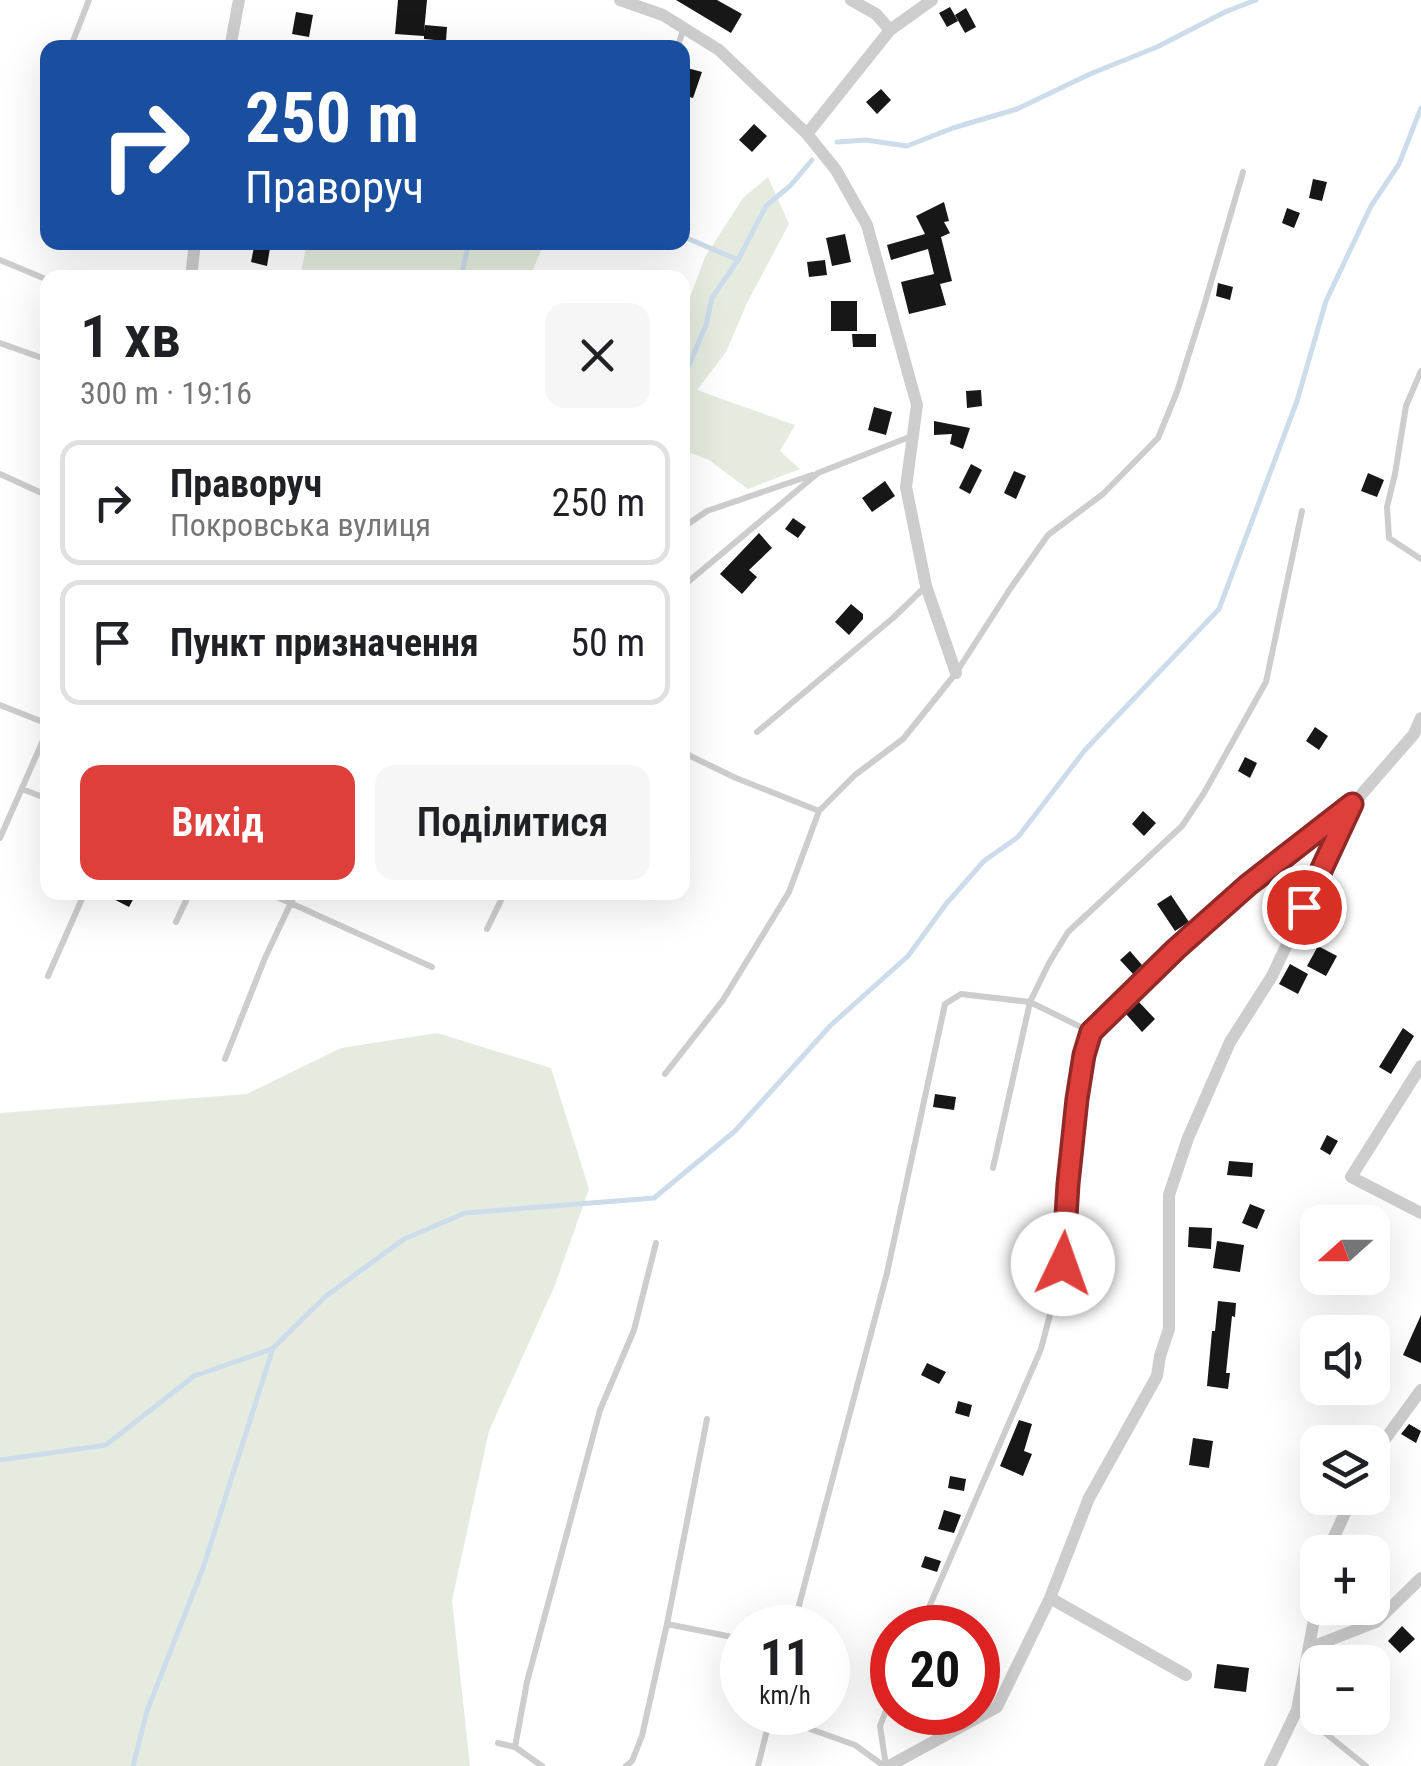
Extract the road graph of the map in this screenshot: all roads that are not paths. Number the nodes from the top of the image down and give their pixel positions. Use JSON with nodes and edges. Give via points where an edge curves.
{"nodes":[{"id":1,"x":89,"y":0,"type":"edge"},
{"id":2,"x":239,"y":0,"type":"edge"},
{"id":3,"x":620,"y":0,"type":"edge"},
{"id":4,"x":851,"y":0,"type":"edge"},
{"id":5,"x":932,"y":0,"type":"edge"},
{"id":6,"x":684,"y":27,"type":"junction"},
{"id":7,"x":890,"y":30,"type":"junction"},
{"id":8,"x":74,"y":40,"type":"edge"},
{"id":9,"x":232,"y":40,"type":"edge"},
{"id":10,"x":680,"y":40,"type":"edge"},
{"id":11,"x":807,"y":134,"type":"junction"},
{"id":12,"x":1242,"y":172,"type":"dead end"},
{"id":13,"x":0,"y":260,"type":"edge"},
{"id":14,"x":40,"y":277,"type":"edge"},
{"id":15,"x":0,"y":344,"type":"edge"},
{"id":16,"x":40,"y":357,"type":"edge"},
{"id":17,"x":1421,"y":371,"type":"edge"},
{"id":18,"x":912,"y":436,"type":"junction"},
{"id":19,"x":818,"y":473,"type":"junction"},
{"id":20,"x":0,"y":474,"type":"edge"},
{"id":21,"x":40,"y":492,"type":"edge"},
{"id":22,"x":1302,"y":511,"type":"dead end"},
{"id":23,"x":690,"y":523,"type":"edge"},
{"id":24,"x":1421,"y":559,"type":"edge"},
{"id":25,"x":690,"y":580,"type":"edge"},
{"id":26,"x":926,"y":586,"type":"junction"},
{"id":27,"x":956,"y":674,"type":"junction"},
{"id":28,"x":0,"y":704,"type":"edge"},
{"id":29,"x":1421,"y":718,"type":"edge"},
{"id":30,"x":40,"y":723,"type":"edge"},
{"id":31,"x":757,"y":732,"type":"dead end"},
{"id":32,"x":40,"y":746,"type":"edge"},
{"id":33,"x":690,"y":756,"type":"edge"},
{"id":34,"x":22,"y":789,"type":"junction"},
{"id":35,"x":40,"y":796,"type":"edge"},
{"id":36,"x":1352,"y":804,"type":"junction"},
{"id":37,"x":819,"y":811,"type":"junction"},
{"id":38,"x":0,"y":838,"type":"edge"},
{"id":39,"x":81,"y":900,"type":"edge"},
{"id":40,"x":186,"y":900,"type":"edge"},
{"id":41,"x":283,"y":900,"type":"edge"},
{"id":42,"x":292,"y":900,"type":"edge"},
{"id":43,"x":501,"y":900,"type":"edge"},
{"id":44,"x":290,"y":903,"type":"junction"},
{"id":45,"x":176,"y":922,"type":"dead end"},
{"id":46,"x":487,"y":928,"type":"dead end"},
{"id":47,"x":432,"y":967,"type":"dead end"},
{"id":48,"x":48,"y":976,"type":"dead end"},
{"id":49,"x":1030,"y":1002,"type":"junction"},
{"id":50,"x":1091,"y":1032,"type":"junction"},
{"id":51,"x":225,"y":1059,"type":"dead end"},
{"id":52,"x":1421,"y":1066,"type":"edge"},
{"id":53,"x":665,"y":1074,"type":"dead end"},
{"id":54,"x":993,"y":1168,"type":"dead end"},
{"id":55,"x":1421,"y":1213,"type":"edge"},
{"id":56,"x":656,"y":1243,"type":"dead end"},
{"id":57,"x":1421,"y":1390,"type":"edge"},
{"id":58,"x":707,"y":1419,"type":"dead end"},
{"id":59,"x":1390,"y":1432,"type":"edge"},
{"id":60,"x":1421,"y":1578,"type":"edge"},
{"id":61,"x":1050,"y":1598,"type":"junction"},
{"id":62,"x":799,"y":1605,"type":"edge"},
{"id":63,"x":930,"y":1605,"type":"edge"},
{"id":64,"x":667,"y":1624,"type":"junction"},
{"id":65,"x":720,"y":1635,"type":"edge"},
{"id":66,"x":1317,"y":1645,"type":"edge"},
{"id":67,"x":1186,"y":1675,"type":"dead end"},
{"id":68,"x":1300,"y":1694,"type":"edge"},
{"id":69,"x":1297,"y":1710,"type":"junction"},
{"id":70,"x":766,"y":1735,"type":"edge"},
{"id":71,"x":829,"y":1735,"type":"edge"},
{"id":72,"x":881,"y":1735,"type":"edge"},
{"id":73,"x":498,"y":1744,"type":"dead end"},
{"id":74,"x":515,"y":1747,"type":"junction"},
{"id":75,"x":542,"y":1766,"type":"edge"},
{"id":76,"x":626,"y":1766,"type":"edge"},
{"id":77,"x":758,"y":1766,"type":"edge"},
{"id":78,"x":886,"y":1766,"type":"edge"},
{"id":79,"x":1270,"y":1766,"type":"edge"},
{"id":80,"x":1366,"y":1766,"type":"edge"}],
"edges":[{"from":1,"to":8,"type":"lane"},
{"from":2,"to":9,"type":"street"},
{"from":3,"to":6,"type":"street"},
{"from":4,"to":7,"type":"street"},
{"from":5,"to":7,"type":"street"},
{"from":6,"to":10,"type":"lane"},
{"from":6,"to":11,"type":"street","via":[[720,50]]},
{"from":7,"to":11,"type":"street"},
{"from":11,"to":18,"type":"street","via":[[867,225],[910,377],[916,406]]},
{"from":12,"to":27,"type":"lane","via":[[1158,438],[1103,494],[1048,535]]},
{"from":13,"to":14,"type":"lane"},
{"from":15,"to":16,"type":"lane"},
{"from":17,"to":24,"type":"lane","via":[[1406,406],[1386,507],[1389,538]]},
{"from":18,"to":19,"type":"lane"},
{"from":18,"to":26,"type":"street","via":[[906,487]]},
{"from":19,"to":23,"type":"lane"},
{"from":19,"to":25,"type":"lane"},
{"from":20,"to":21,"type":"lane"},
{"from":22,"to":49,"type":"lane","via":[[1266,682],[1234,742],[1182,826],[1068,932]]},
{"from":26,"to":27,"type":"street"},
{"from":26,"to":31,"type":"lane"},
{"from":27,"to":37,"type":"lane","via":[[903,739]]},
{"from":28,"to":30,"type":"lane"},
{"from":29,"to":36,"type":"street"},
{"from":32,"to":34,"type":"lane"},
{"from":33,"to":37,"type":"lane"},
{"from":34,"to":35,"type":"lane"},
{"from":34,"to":38,"type":"lane"},
{"from":36,"to":50,"type":"lane","via":[[1248,885]]},
{"from":36,"to":61,"type":"street","via":[[1188,1138],[1170,1195],[1169,1329],[1157,1376],[1089,1498]]},
{"from":37,"to":53,"type":"lane","via":[[788,892],[723,1000]]},
{"from":39,"to":48,"type":"lane"},
{"from":40,"to":45,"type":"lane"},
{"from":41,"to":44,"type":"lane"},
{"from":42,"to":44,"type":"lane"},
{"from":43,"to":46,"type":"lane"},
{"from":44,"to":47,"type":"lane"},
{"from":44,"to":51,"type":"lane"},
{"from":49,"to":50,"type":"lane"},
{"from":49,"to":54,"type":"lane"},
{"from":49,"to":62,"type":"lane","via":[[961,994],[944,1004],[887,1272]]},
{"from":50,"to":63,"type":"lane","via":[[1077,1099],[1063,1264],[1041,1349]]},
{"from":52,"to":55,"type":"street","via":[[1352,1177]]},
{"from":56,"to":74,"type":"lane","via":[[634,1330],[600,1410],[526,1682]]},
{"from":57,"to":59,"type":"street"},
{"from":58,"to":64,"type":"lane"},
{"from":60,"to":66,"type":"street","via":[[1376,1622]]},
{"from":61,"to":67,"type":"street"},
{"from":61,"to":78,"type":"street","via":[[997,1707]]},
{"from":64,"to":65,"type":"lane"},
{"from":64,"to":76,"type":"lane","via":[[642,1736]]},
{"from":68,"to":69,"type":"street"},
{"from":69,"to":79,"type":"street"},
{"from":69,"to":80,"type":"lane"},
{"from":70,"to":77,"type":"lane"},
{"from":71,"to":78,"type":"lane"},
{"from":72,"to":78,"type":"lane"},
{"from":73,"to":74,"type":"lane"},
{"from":74,"to":75,"type":"lane"}]}
